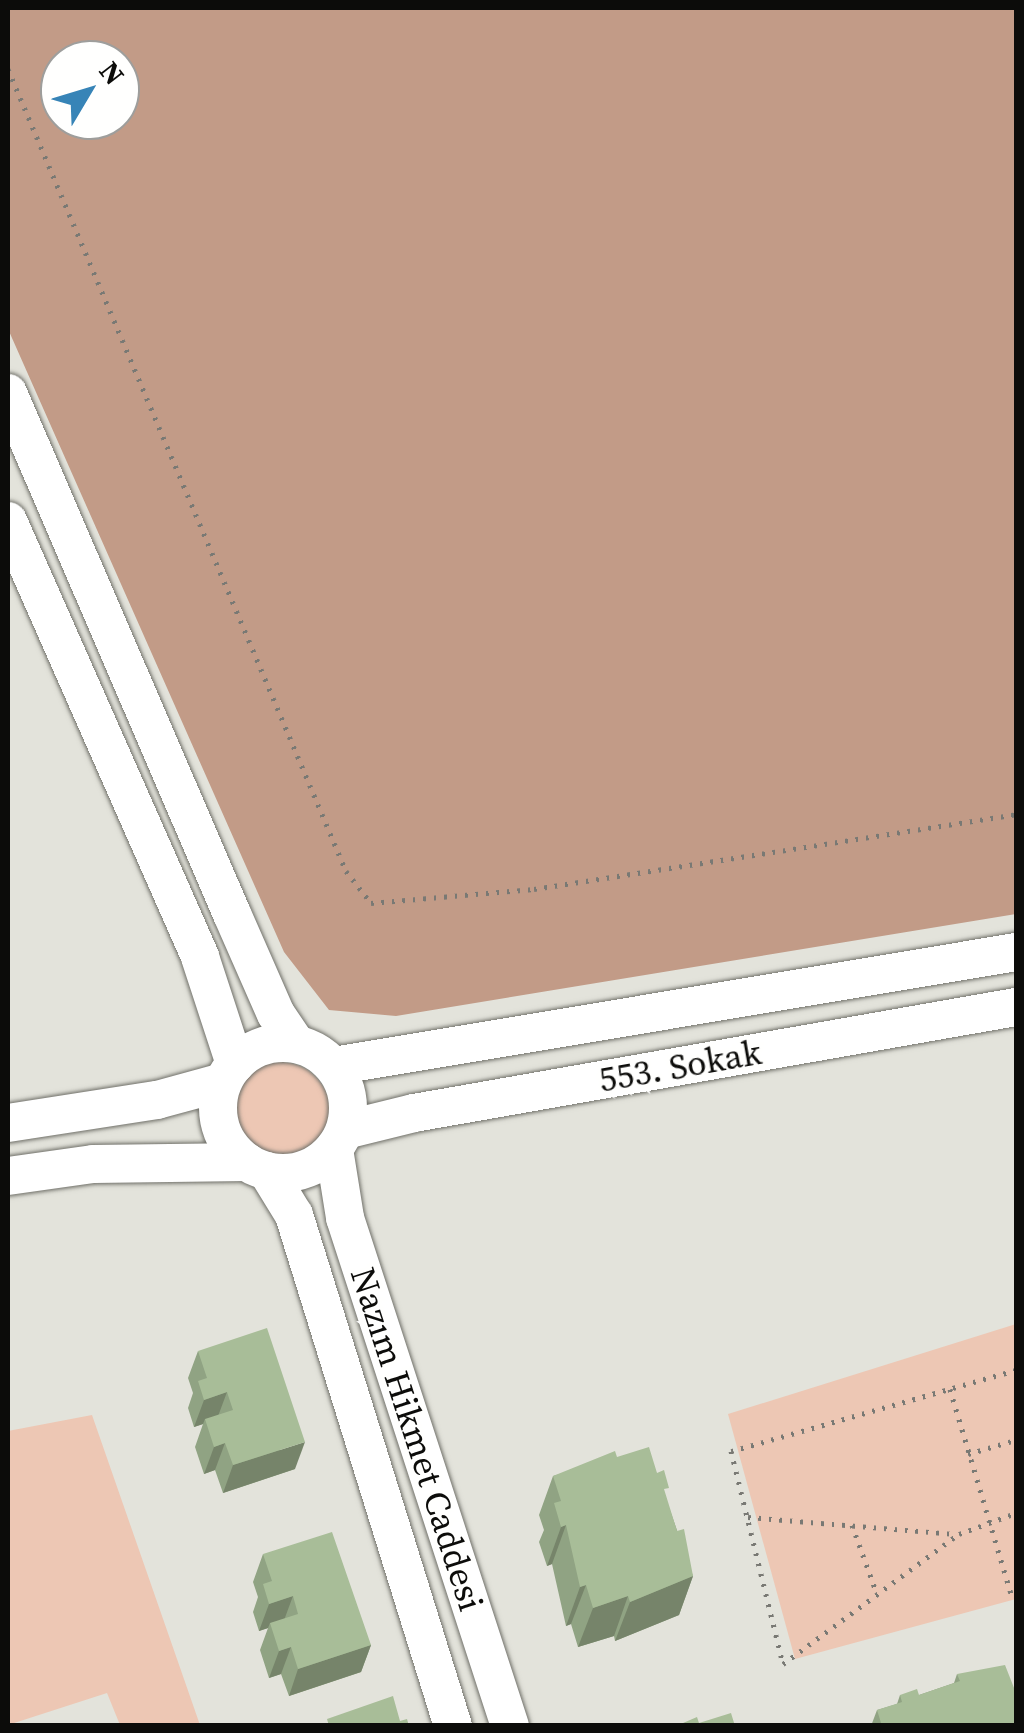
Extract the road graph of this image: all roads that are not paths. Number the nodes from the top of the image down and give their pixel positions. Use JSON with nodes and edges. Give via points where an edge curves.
{"nodes":[{"id":1,"x":8,"y":393,"type":"edge"},
{"id":2,"x":8,"y":521,"type":"edge"},
{"id":3,"x":1016,"y":952,"type":"edge"},
{"id":4,"x":1016,"y":1007,"type":"edge"},
{"id":5,"x":296,"y":1044,"type":"junction"},
{"id":6,"x":334,"y":1066,"type":"junction"},
{"id":7,"x":229,"y":1073,"type":"junction"},
{"id":8,"x":8,"y":1123,"type":"edge"},
{"id":9,"x":340,"y":1140,"type":"junction"},
{"id":10,"x":257,"y":1167,"type":"junction"},
{"id":11,"x":8,"y":1176,"type":"edge"},
{"id":12,"x":454,"y":1726,"type":"edge"},
{"id":13,"x":510,"y":1726,"type":"edge"}],
"edges":[{"from":1,"to":5,"type":"main road","via":[[239,931]]},
{"from":2,"to":7,"type":"main road","via":[[200,958]]},
{"from":3,"to":6,"type":"main road"},
{"from":4,"to":9,"type":"main road","name":"553. Sokak","via":[[414,1113]]},
{"from":5,"to":6,"type":"main road"},
{"from":5,"to":7,"type":"main road","via":[[252,1050]]},
{"from":6,"to":9,"type":"main road","via":[[349,1108]]},
{"from":7,"to":8,"type":"main road","via":[[157,1100]]},
{"from":7,"to":10,"type":"main road","via":[[218,1104],[221,1126]]},
{"from":9,"to":10,"type":"main road","via":[[304,1170]]},
{"from":9,"to":13,"type":"main road","name":"Nazım Hikmet Caddesi","via":[[345,1218]]},
{"from":10,"to":11,"type":"main road","via":[[93,1164]]},
{"from":10,"to":12,"type":"main road","name":"Nazım Hikmet Caddesi","via":[[294,1215]]}]}
